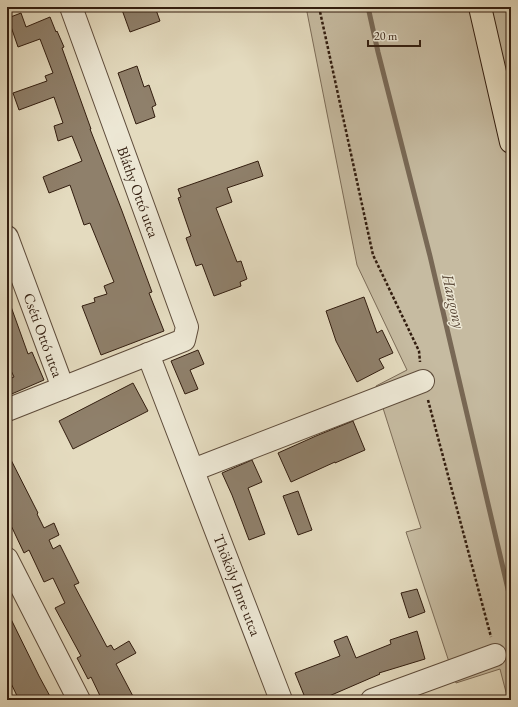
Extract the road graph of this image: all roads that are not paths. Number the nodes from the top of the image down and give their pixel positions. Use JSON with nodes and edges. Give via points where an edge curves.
{"nodes":[{"id":1,"x":71,"y":7,"type":"edge"},
{"id":2,"x":480,"y":7,"type":"edge"},
{"id":3,"x":511,"y":142,"type":"edge"},
{"id":4,"x":7,"y":237,"type":"edge"},
{"id":5,"x":148,"y":354,"type":"junction"},
{"id":6,"x":423,"y":382,"type":"road end"},
{"id":7,"x":63,"y":388,"type":"junction"},
{"id":8,"x":7,"y":410,"type":"edge"},
{"id":9,"x":193,"y":470,"type":"junction"},
{"id":10,"x":7,"y":559,"type":"edge"},
{"id":11,"x":495,"y":655,"type":"road end"},
{"id":12,"x":79,"y":700,"type":"edge"},
{"id":13,"x":281,"y":700,"type":"edge"},
{"id":14,"x":372,"y":700,"type":"edge"}],
"edges":[{"from":1,"to":5,"type":"street","name":"Bláthy Ottó utca","via":[[187,327],[184,340]]},
{"from":2,"to":3,"type":"main road"},
{"from":4,"to":7,"type":"street","name":"Cséti Ottó utca"},
{"from":5,"to":7,"type":"street"},
{"from":5,"to":9,"type":"street","name":"Thököly Imre utca"},
{"from":6,"to":9,"type":"street"},
{"from":7,"to":8,"type":"street"},
{"from":9,"to":13,"type":"street","name":"Thököly Imre utca"},
{"from":10,"to":12,"type":"street"},
{"from":11,"to":14,"type":"street"}]}
